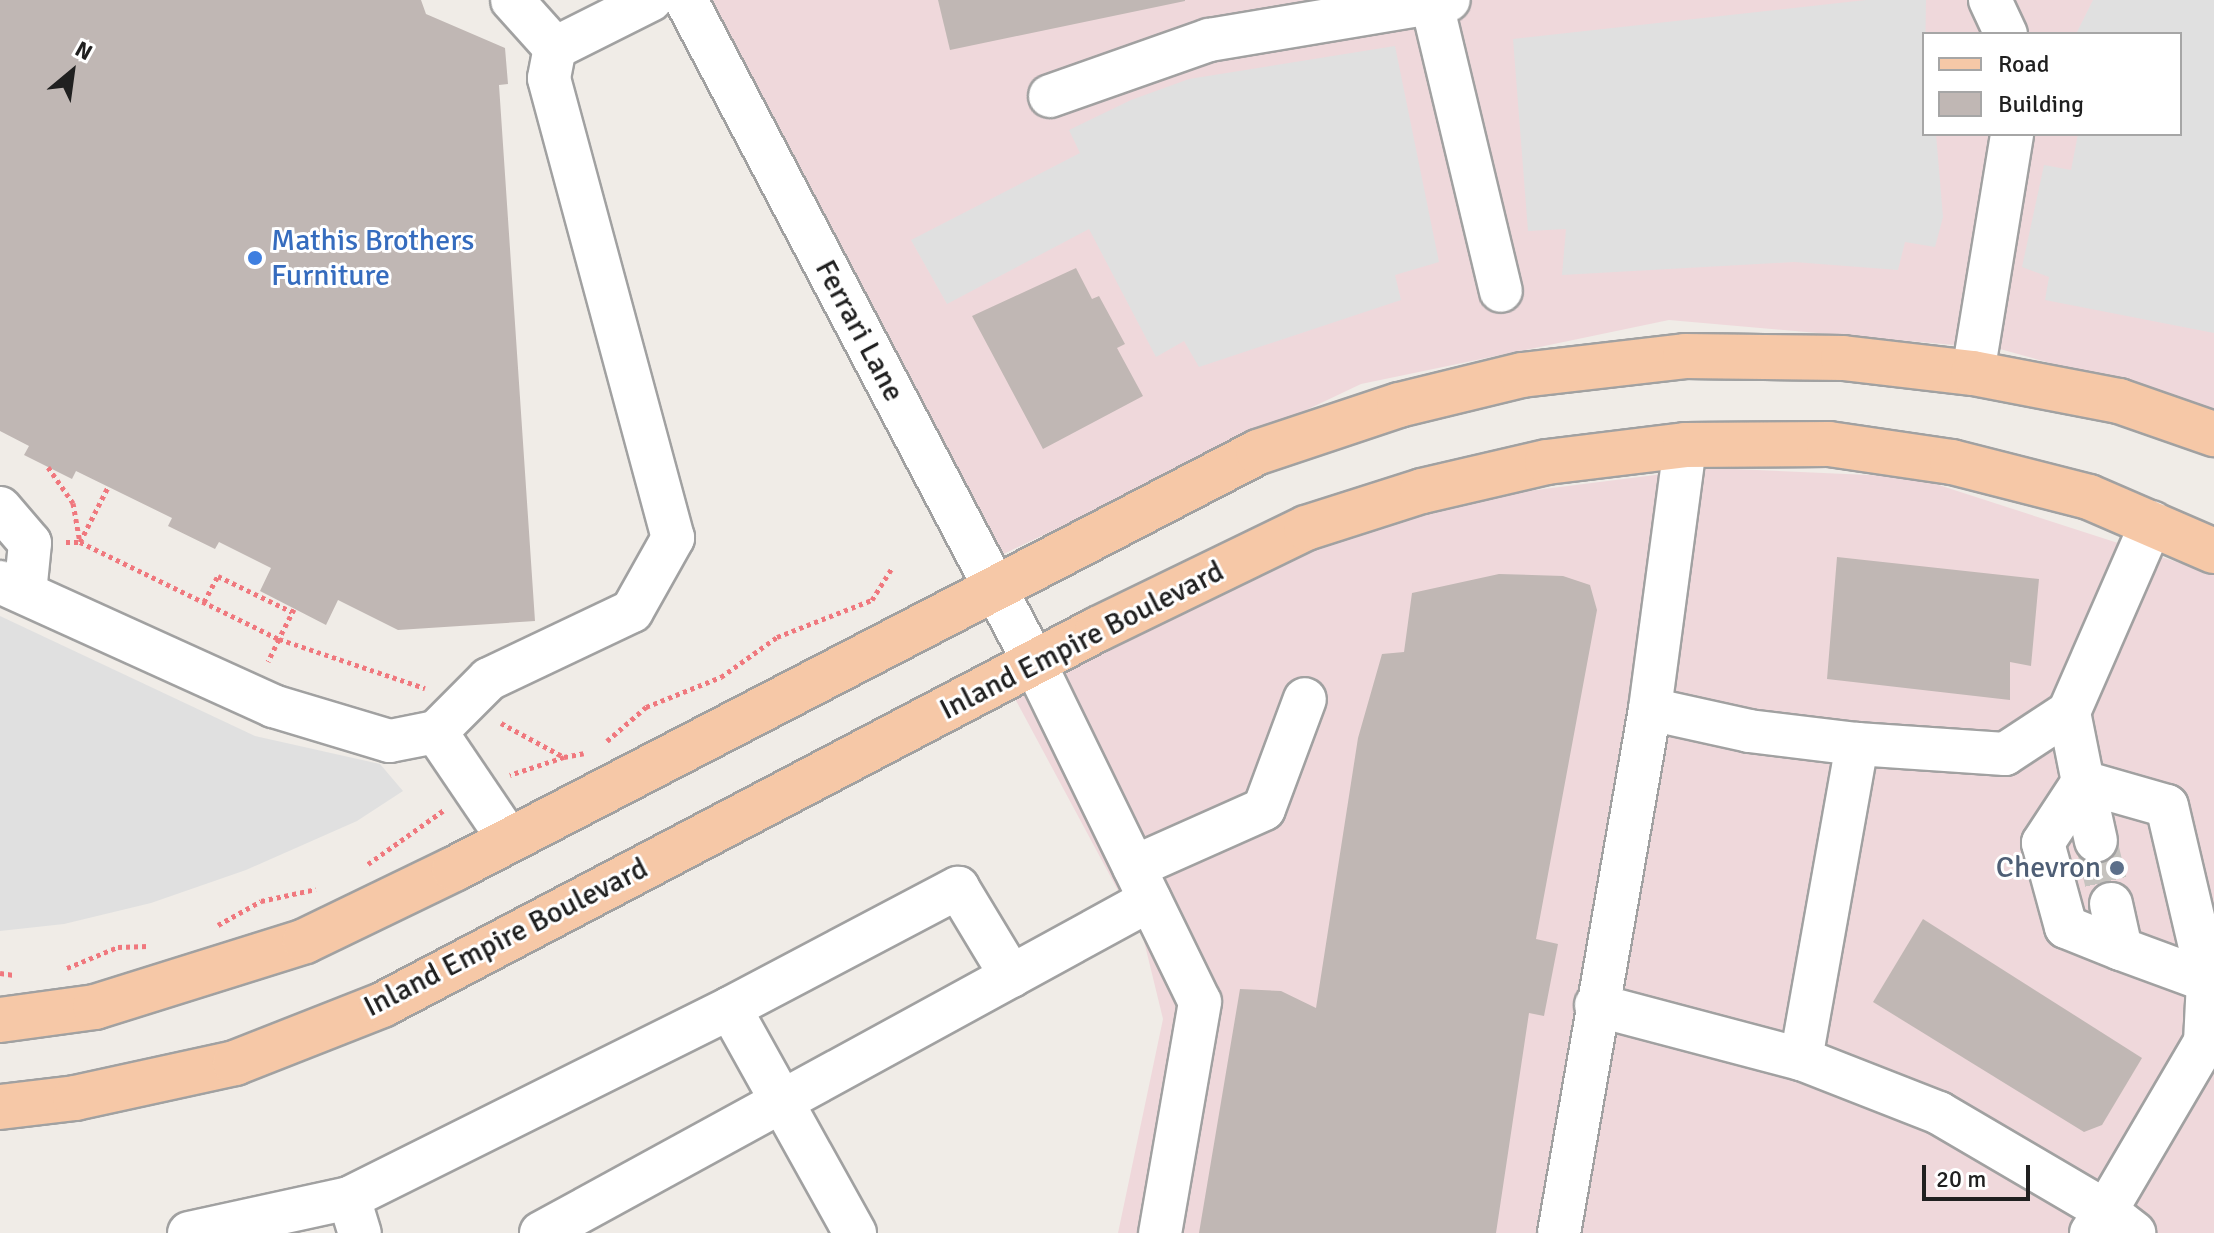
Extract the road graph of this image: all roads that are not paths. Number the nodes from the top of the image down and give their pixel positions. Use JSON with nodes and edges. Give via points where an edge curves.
{"nodes":[{"id":1,"x":512,"y":0,"type":"edge"},
{"id":2,"x":651,"y":0,"type":"edge"},
{"id":3,"x":686,"y":0,"type":"edge"},
{"id":4,"x":1990,"y":0,"type":"edge"},
{"id":5,"x":1437,"y":1,"type":"edge"},
{"id":6,"x":2005,"y":32,"type":"edge"},
{"id":7,"x":555,"y":48,"type":"junction"},
{"id":8,"x":1050,"y":96,"type":"dead end"},
{"id":9,"x":2012,"y":136,"type":"edge"},
{"id":10,"x":1501,"y":291,"type":"dead end"},
{"id":11,"x":1973,"y":373,"type":"junction"},
{"id":12,"x":2214,"y":434,"type":"edge"},
{"id":13,"x":1685,"y":445,"type":"junction"},
{"id":14,"x":0,"y":508,"type":"edge"},
{"id":15,"x":2152,"y":522,"type":"junction"},
{"id":16,"x":2214,"y":551,"type":"edge"},
{"id":17,"x":994,"y":586,"type":"junction"},
{"id":18,"x":13,"y":587,"type":"edge"},
{"id":19,"x":1034,"y":662,"type":"junction"},
{"id":20,"x":1305,"y":699,"type":"dead end"},
{"id":21,"x":1650,"y":709,"type":"junction"},
{"id":22,"x":437,"y":712,"type":"junction"},
{"id":23,"x":2069,"y":712,"type":"junction"},
{"id":24,"x":1857,"y":744,"type":"junction"},
{"id":25,"x":2083,"y":782,"type":"junction"},
{"id":26,"x":509,"y":840,"type":"junction"},
{"id":27,"x":2096,"y":841,"type":"tunnel mouth"},
{"id":28,"x":1142,"y":883,"type":"junction"},
{"id":29,"x":2111,"y":904,"type":"tunnel mouth"},
{"id":30,"x":2121,"y":949,"type":"junction"},
{"id":31,"x":1011,"y":976,"type":"junction"},
{"id":32,"x":2208,"y":981,"type":"junction"},
{"id":33,"x":1596,"y":1005,"type":"junction"},
{"id":34,"x":730,"y":1008,"type":"junction"},
{"id":35,"x":0,"y":1020,"type":"edge"},
{"id":36,"x":1801,"y":1059,"type":"junction"},
{"id":37,"x":781,"y":1100,"type":"junction"},
{"id":38,"x":0,"y":1107,"type":"edge"},
{"id":39,"x":354,"y":1216,"type":"edge"},
{"id":40,"x":2110,"y":1226,"type":"edge"},
{"id":41,"x":189,"y":1233,"type":"edge"},
{"id":42,"x":541,"y":1233,"type":"edge"},
{"id":43,"x":855,"y":1233,"type":"edge"},
{"id":44,"x":1160,"y":1233,"type":"edge"},
{"id":45,"x":1559,"y":1233,"type":"edge"}],
"edges":[{"from":1,"to":7,"type":"street"},
{"from":2,"to":7,"type":"street"},
{"from":3,"to":17,"type":"street","name":"Ferrari Lane"},
{"from":4,"to":6,"type":"street"},
{"from":5,"to":8,"type":"street","via":[[1209,40]]},
{"from":5,"to":10,"type":"street"},
{"from":7,"to":22,"type":"street","via":[[549,78],[673,538],[632,611],[489,679]]},
{"from":9,"to":11,"type":"street"},
{"from":11,"to":12,"type":"main road","via":[[2119,401]]},
{"from":11,"to":17,"type":"main road","via":[[1843,358],[1685,356],[1522,375],[1399,405],[1258,452]]},
{"from":13,"to":15,"type":"main road","name":"Inland Empire Boulevard","via":[[1829,444],[1952,462],[2089,497]]},
{"from":13,"to":19,"type":"main road","name":"Inland Empire Boulevard","via":[[1547,462],[1422,491],[1306,528]]},
{"from":13,"to":21,"type":"street"},
{"from":14,"to":18,"type":"street","via":[[30,543]]},
{"from":15,"to":16,"type":"main road","name":"Inland Empire Boulevard"},
{"from":15,"to":23,"type":"street"},
{"from":17,"to":19,"type":"street","name":"Ferrari Lane"},
{"from":17,"to":26,"type":"main road"},
{"from":18,"to":22,"type":"street","via":[[251,696],[390,741]]},
{"from":19,"to":28,"type":"street","name":"Ferrari Lane"},
{"from":19,"to":38,"type":"main road","name":"Inland Empire Boulevard","via":[[369,1010],[235,1063],[75,1098]]},
{"from":20,"to":28,"type":"street","via":[[1264,809]]},
{"from":21,"to":24,"type":"street","via":[[1749,731]]},
{"from":21,"to":33,"type":"street"},
{"from":22,"to":26,"type":"street","via":[[477,793]]},
{"from":23,"to":24,"type":"street","via":[[2005,754]]},
{"from":23,"to":25,"type":"street"},
{"from":24,"to":36,"type":"street"},
{"from":25,"to":27,"type":"street"},
{"from":25,"to":30,"type":"street","via":[[2043,843],[2066,927]]},
{"from":25,"to":32,"type":"street","via":[[2167,806]]},
{"from":26,"to":35,"type":"main road","via":[[305,941],[95,1007]]},
{"from":28,"to":31,"type":"street"},
{"from":28,"to":44,"type":"street","name":"Ferrari Lane","via":[[1200,1002]]},
{"from":29,"to":30,"type":"street"},
{"from":30,"to":32,"type":"street"},
{"from":31,"to":34,"type":"street","via":[[958,888]]},
{"from":31,"to":37,"type":"street"},
{"from":32,"to":40,"type":"street","via":[[2205,1042]]},
{"from":33,"to":36,"type":"street"},
{"from":33,"to":45,"type":"street"},
{"from":34,"to":37,"type":"street"},
{"from":34,"to":39,"type":"street"},
{"from":36,"to":40,"type":"street","via":[[1939,1113]]},
{"from":37,"to":42,"type":"street"},
{"from":37,"to":43,"type":"street"},
{"from":39,"to":41,"type":"street"}]}
